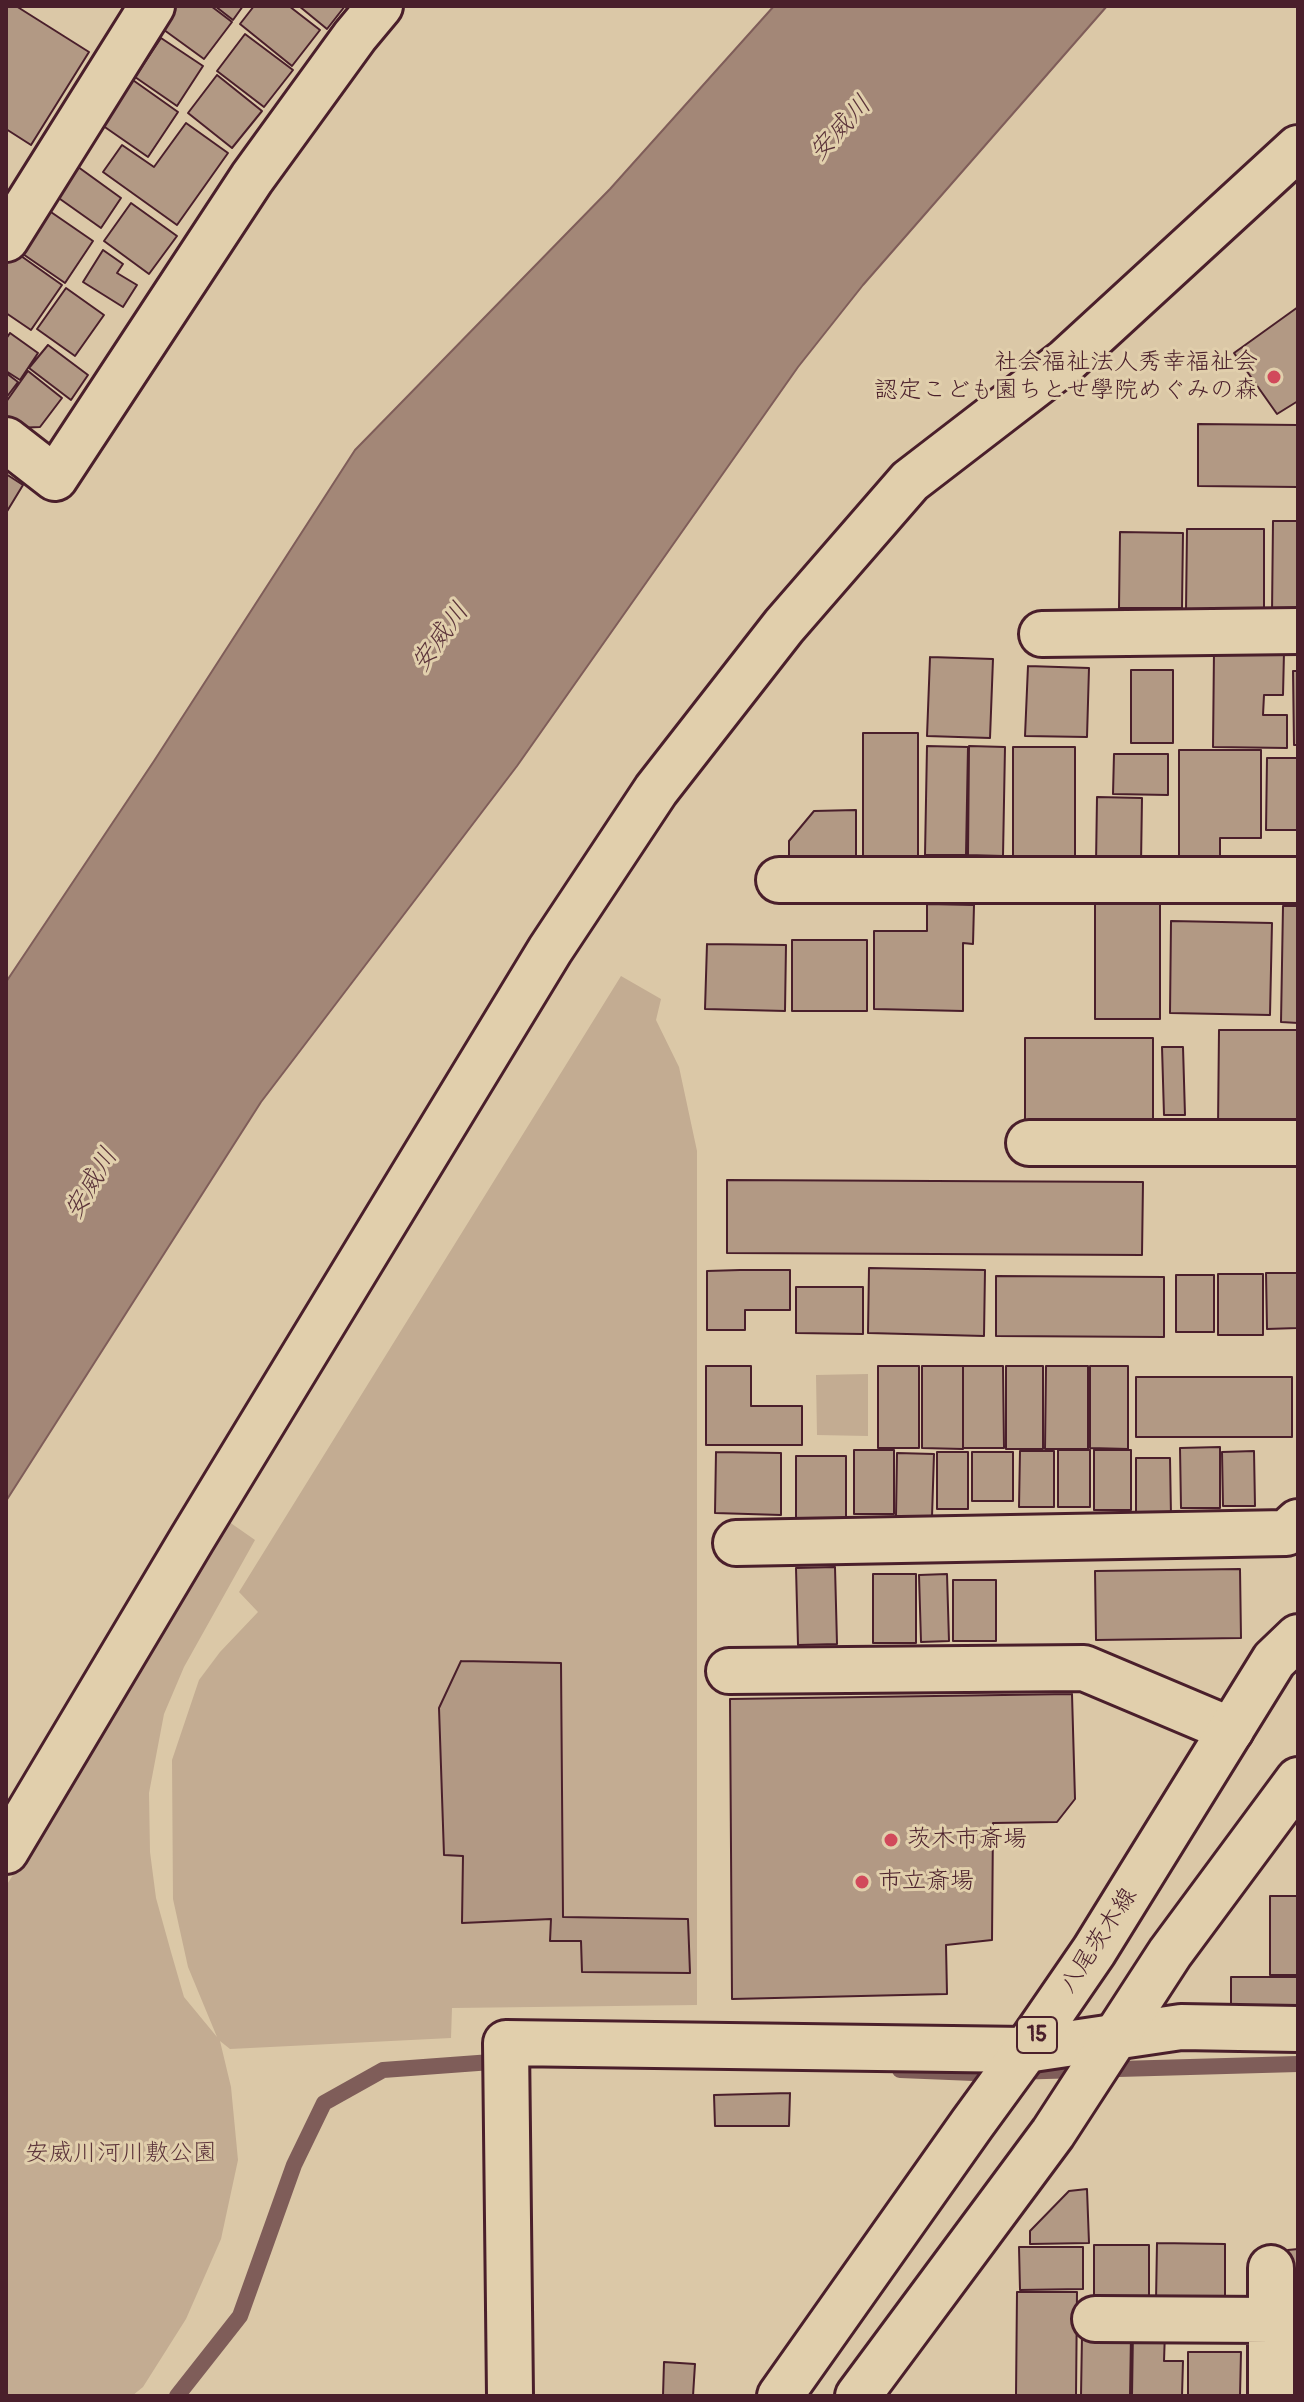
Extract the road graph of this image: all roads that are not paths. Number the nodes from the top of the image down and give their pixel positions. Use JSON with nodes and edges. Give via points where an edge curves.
{"nodes":[{"id":1,"x":152,"y":6,"type":"edge"},
{"id":2,"x":380,"y":6,"type":"edge"},
{"id":3,"x":1298,"y":148,"type":"edge"},
{"id":4,"x":6,"y":239,"type":"edge"},
{"id":5,"x":6,"y":440,"type":"edge"},
{"id":6,"x":1298,"y":631,"type":"edge"},
{"id":7,"x":1042,"y":634,"type":"dead end"},
{"id":8,"x":779,"y":880,"type":"dead end"},
{"id":9,"x":1298,"y":880,"type":"edge"},
{"id":10,"x":1029,"y":1143,"type":"dead end"},
{"id":11,"x":1298,"y":1143,"type":"edge"},
{"id":12,"x":1298,"y":1522,"type":"edge"},
{"id":13,"x":736,"y":1543,"type":"dead end"},
{"id":14,"x":1298,"y":1637,"type":"edge"},
{"id":15,"x":729,"y":1671,"type":"dead end"},
{"id":16,"x":1231,"y":1730,"type":"junction"},
{"id":17,"x":1298,"y":1780,"type":"edge"},
{"id":18,"x":6,"y":1851,"type":"edge"},
{"id":19,"x":1298,"y":2029,"type":"edge"},
{"id":20,"x":1115,"y":2037,"type":"junction"},
{"id":21,"x":1026,"y":2050,"type":"junction"},
{"id":22,"x":1271,"y":2268,"type":"dead end"},
{"id":23,"x":1095,"y":2319,"type":"dead end"},
{"id":24,"x":1278,"y":2356,"type":"edge"},
{"id":25,"x":510,"y":2396,"type":"edge"},
{"id":26,"x":780,"y":2396,"type":"edge"},
{"id":27,"x":858,"y":2396,"type":"edge"}],
"edges":[{"from":1,"to":4,"type":"street"},
{"from":2,"to":5,"type":"street","via":[[252,178],[55,478]]},
{"from":3,"to":18,"type":"street","via":[[1066,361],[910,481],[784,626],[656,790],[550,950]]},
{"from":6,"to":7,"type":"street"},
{"from":8,"to":9,"type":"street"},
{"from":10,"to":11,"type":"street"},
{"from":12,"to":13,"type":"street","via":[[1286,1533]]},
{"from":14,"to":16,"type":"street","name":"八尾茨木線","number":"15","via":[[1274,1660]]},
{"from":15,"to":16,"type":"street","via":[[1084,1668]]},
{"from":16,"to":21,"type":"street","name":"八尾茨木線","number":"15"},
{"from":17,"to":20,"type":"street"},
{"from":19,"to":20,"type":"street","via":[[1181,2027]]},
{"from":20,"to":21,"type":"street"},
{"from":20,"to":27,"type":"street","via":[[1053,2133]]},
{"from":21,"to":25,"type":"street","via":[[506,2043]]},
{"from":21,"to":26,"type":"street","name":"八尾茨木線","number":"15"},
{"from":22,"to":24,"type":"street"},
{"from":23,"to":24,"type":"street"}]}
